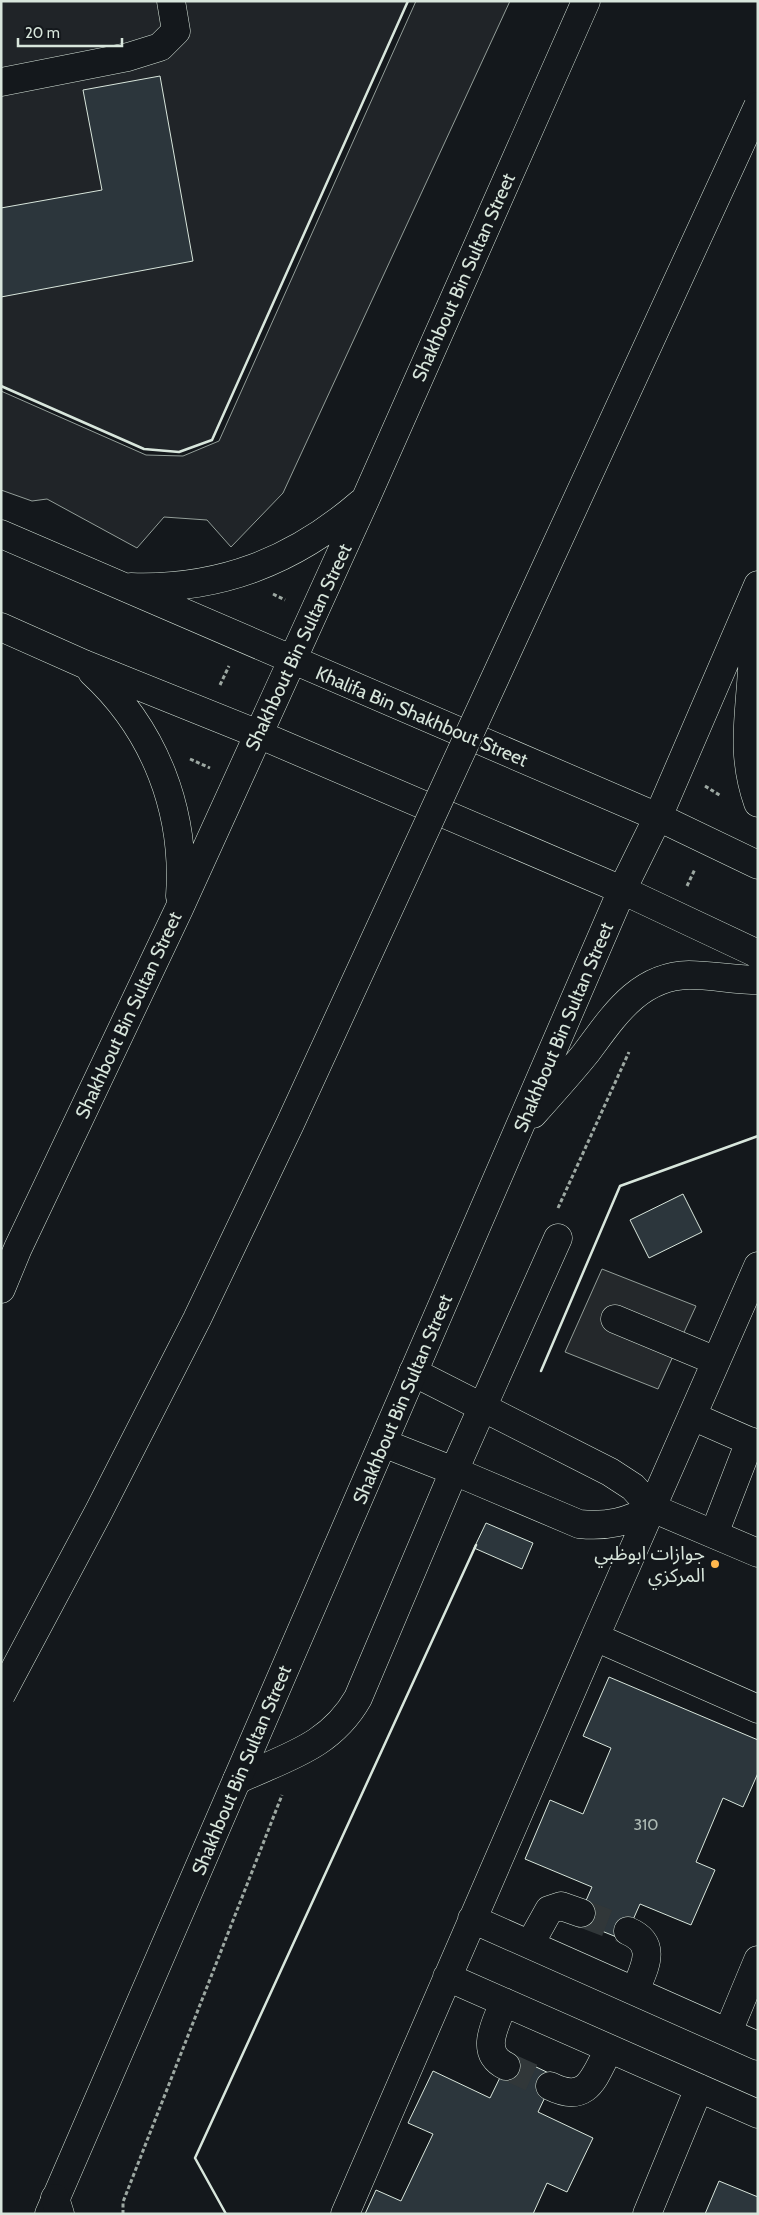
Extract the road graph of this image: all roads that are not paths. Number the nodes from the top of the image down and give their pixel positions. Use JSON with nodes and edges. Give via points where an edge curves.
{"nodes":[{"id":1,"x":171,"y":1,"type":"edge"},
{"id":2,"x":586,"y":1,"type":"edge"},
{"id":3,"x":1,"y":82,"type":"edge"},
{"id":4,"x":758,"y":106,"type":"edge"},
{"id":5,"x":366,"y":498,"type":"junction"},
{"id":6,"x":1,"y":534,"type":"edge"},
{"id":7,"x":121,"y":587,"type":"junction"},
{"id":8,"x":754,"y":594,"type":"edge"},
{"id":9,"x":1,"y":627,"type":"edge"},
{"id":10,"x":292,"y":660,"type":"junction"},
{"id":11,"x":84,"y":664,"type":"junction"},
{"id":12,"x":258,"y":734,"type":"junction"},
{"id":13,"x":758,"y":803,"type":"edge"},
{"id":14,"x":658,"y":817,"type":"junction"},
{"id":15,"x":758,"y":865,"type":"edge"},
{"id":16,"x":622,"y":890,"type":"junction"},
{"id":17,"x":179,"y":909,"type":"junction"},
{"id":18,"x":758,"y":954,"type":"edge"},
{"id":19,"x":758,"y":980,"type":"edge"},
{"id":20,"x":506,"y":1157,"type":"junction"},
{"id":21,"x":558,"y":1238,"type":"dead end"},
{"id":22,"x":758,"y":1266,"type":"edge"},
{"id":23,"x":1,"y":1289,"type":"edge"},
{"id":24,"x":615,"y":1319,"type":"dead end"},
{"id":25,"x":716,"y":1362,"type":"junction"},
{"id":26,"x":413,"y":1372,"type":"junction"},
{"id":27,"x":482,"y":1408,"type":"junction"},
{"id":28,"x":692,"y":1416,"type":"junction"},
{"id":29,"x":383,"y":1443,"type":"junction"},
{"id":30,"x":754,"y":1443,"type":"edge"},
{"id":31,"x":454,"y":1471,"type":"junction"},
{"id":32,"x":652,"y":1508,"type":"junction"},
{"id":33,"x":714,"y":1534,"type":"junction"},
{"id":34,"x":758,"y":1553,"type":"edge"},
{"id":35,"x":596,"y":1637,"type":"junction"},
{"id":36,"x":1,"y":1695,"type":"edge"},
{"id":37,"x":758,"y":1709,"type":"edge"},
{"id":38,"x":237,"y":1780,"type":"junction"},
{"id":39,"x":581,"y":1913,"type":"tunnel mouth"},
{"id":40,"x":472,"y":1919,"type":"junction"},
{"id":41,"x":628,"y":1931,"type":"tunnel mouth"},
{"id":42,"x":530,"y":1944,"type":"junction"},
{"id":43,"x":758,"y":1960,"type":"edge"},
{"id":44,"x":447,"y":1977,"type":"junction"},
{"id":45,"x":635,"y":1991,"type":"junction"},
{"id":46,"x":504,"y":2002,"type":"junction"},
{"id":47,"x":728,"y":2032,"type":"junction"},
{"id":48,"x":758,"y":2046,"type":"edge"},
{"id":49,"x":609,"y":2048,"type":"junction"},
{"id":50,"x":506,"y":2066,"type":"tunnel mouth"},
{"id":51,"x":550,"y":2086,"type":"tunnel mouth"},
{"id":52,"x":699,"y":2088,"type":"junction"},
{"id":53,"x":758,"y":2114,"type":"edge"},
{"id":54,"x":55,"y":2209,"type":"edge"},
{"id":55,"x":345,"y":2214,"type":"edge"},
{"id":56,"x":647,"y":2214,"type":"edge"}],
"edges":[{"from":1,"to":3,"type":"main road","via":[[176,31],[160,47],[128,57]]},
{"from":2,"to":5,"type":"main road","name":"Shakhbout Bin Sultan Street"},
{"from":4,"to":36,"type":"main road","bridge":true,"via":[[290,1124],[197,1319]]},
{"from":5,"to":7,"type":"main road","via":[[314,539],[254,569],[188,585]]},
{"from":5,"to":10,"type":"main road","name":"Shakhbout Bin Sultan Street"},
{"from":6,"to":7,"type":"main road","name":"Khalifa Bin Shakhbout Street"},
{"from":7,"to":10,"type":"main road","name":"Khalifa Bin Shakhbout Street"},
{"from":8,"to":13,"type":"main road","via":[[746,732],[749,771]]},
{"from":8,"to":14,"type":"main road","name":"Shakhbout Bin Sultan Street"},
{"from":9,"to":11,"type":"main road"},
{"from":10,"to":12,"type":"main road","name":"Shakhbout Bin Sultan Street"},
{"from":10,"to":14,"type":"main road","name":"Khalifa Bin Shakhbout Street"},
{"from":11,"to":12,"type":"main road"},
{"from":11,"to":17,"type":"main road","via":[[121,702],[162,771],[179,843]]},
{"from":12,"to":16,"type":"main road"},
{"from":12,"to":17,"type":"main road","name":"Shakhbout Bin Sultan Street"},
{"from":14,"to":15,"type":"main road","name":"Khalifa Bin Shakhbout Street"},
{"from":14,"to":16,"type":"main road","name":"Shakhbout Bin Sultan Street"},
{"from":16,"to":18,"type":"main road"},
{"from":16,"to":20,"type":"main road","name":"Shakhbout Bin Sultan Street"},
{"from":17,"to":23,"type":"main road","name":"Shakhbout Bin Sultan Street"},
{"from":19,"to":20,"type":"main road","via":[[688,975],[658,982],[633,995],[519,1129]]},
{"from":20,"to":26,"type":"main road","name":"Shakhbout Bin Sultan Street"},
{"from":21,"to":27,"type":"main road"},
{"from":22,"to":25,"type":"main road"},
{"from":24,"to":25,"type":"main road"},
{"from":25,"to":28,"type":"main road"},
{"from":26,"to":27,"type":"main road"},
{"from":26,"to":29,"type":"main road","name":"Shakhbout Bin Sultan Street"},
{"from":27,"to":31,"type":"main road"},
{"from":27,"to":32,"type":"main road","via":[[616,1475],[633,1487]]},
{"from":28,"to":30,"type":"main road"},
{"from":28,"to":32,"type":"main road"},
{"from":29,"to":31,"type":"main road"},
{"from":29,"to":38,"type":"main road","name":"Shakhbout Bin Sultan Street"},
{"from":30,"to":33,"type":"main road"},
{"from":31,"to":32,"type":"main road","via":[[579,1524],[617,1524]]},
{"from":31,"to":38,"type":"main road","via":[[349,1714],[321,1740]]},
{"from":32,"to":33,"type":"main road"},
{"from":32,"to":35,"type":"main road"},
{"from":33,"to":34,"type":"main road"},
{"from":35,"to":37,"type":"main road"},
{"from":35,"to":40,"type":"main road"},
{"from":38,"to":54,"type":"main road","name":"Shakhbout Bin Sultan Street"},
{"from":39,"to":42,"type":"main road","via":[[561,1906],[549,1910]]},
{"from":40,"to":42,"type":"main road"},
{"from":40,"to":44,"type":"main road"},
{"from":41,"to":45,"type":"main road","via":[[641,1938],[647,1951]]},
{"from":42,"to":45,"type":"main road"},
{"from":43,"to":47,"type":"main road"},
{"from":44,"to":46,"type":"main road"},
{"from":44,"to":55,"type":"main road"},
{"from":45,"to":47,"type":"main road"},
{"from":46,"to":49,"type":"main road"},
{"from":46,"to":50,"type":"main road","via":[[490,2048],[496,2060]]},
{"from":47,"to":48,"type":"main road"},
{"from":49,"to":51,"type":"main road","via":[[584,2090],[568,2094]]},
{"from":49,"to":52,"type":"main road"},
{"from":52,"to":53,"type":"main road"},
{"from":52,"to":56,"type":"main road"}]}
